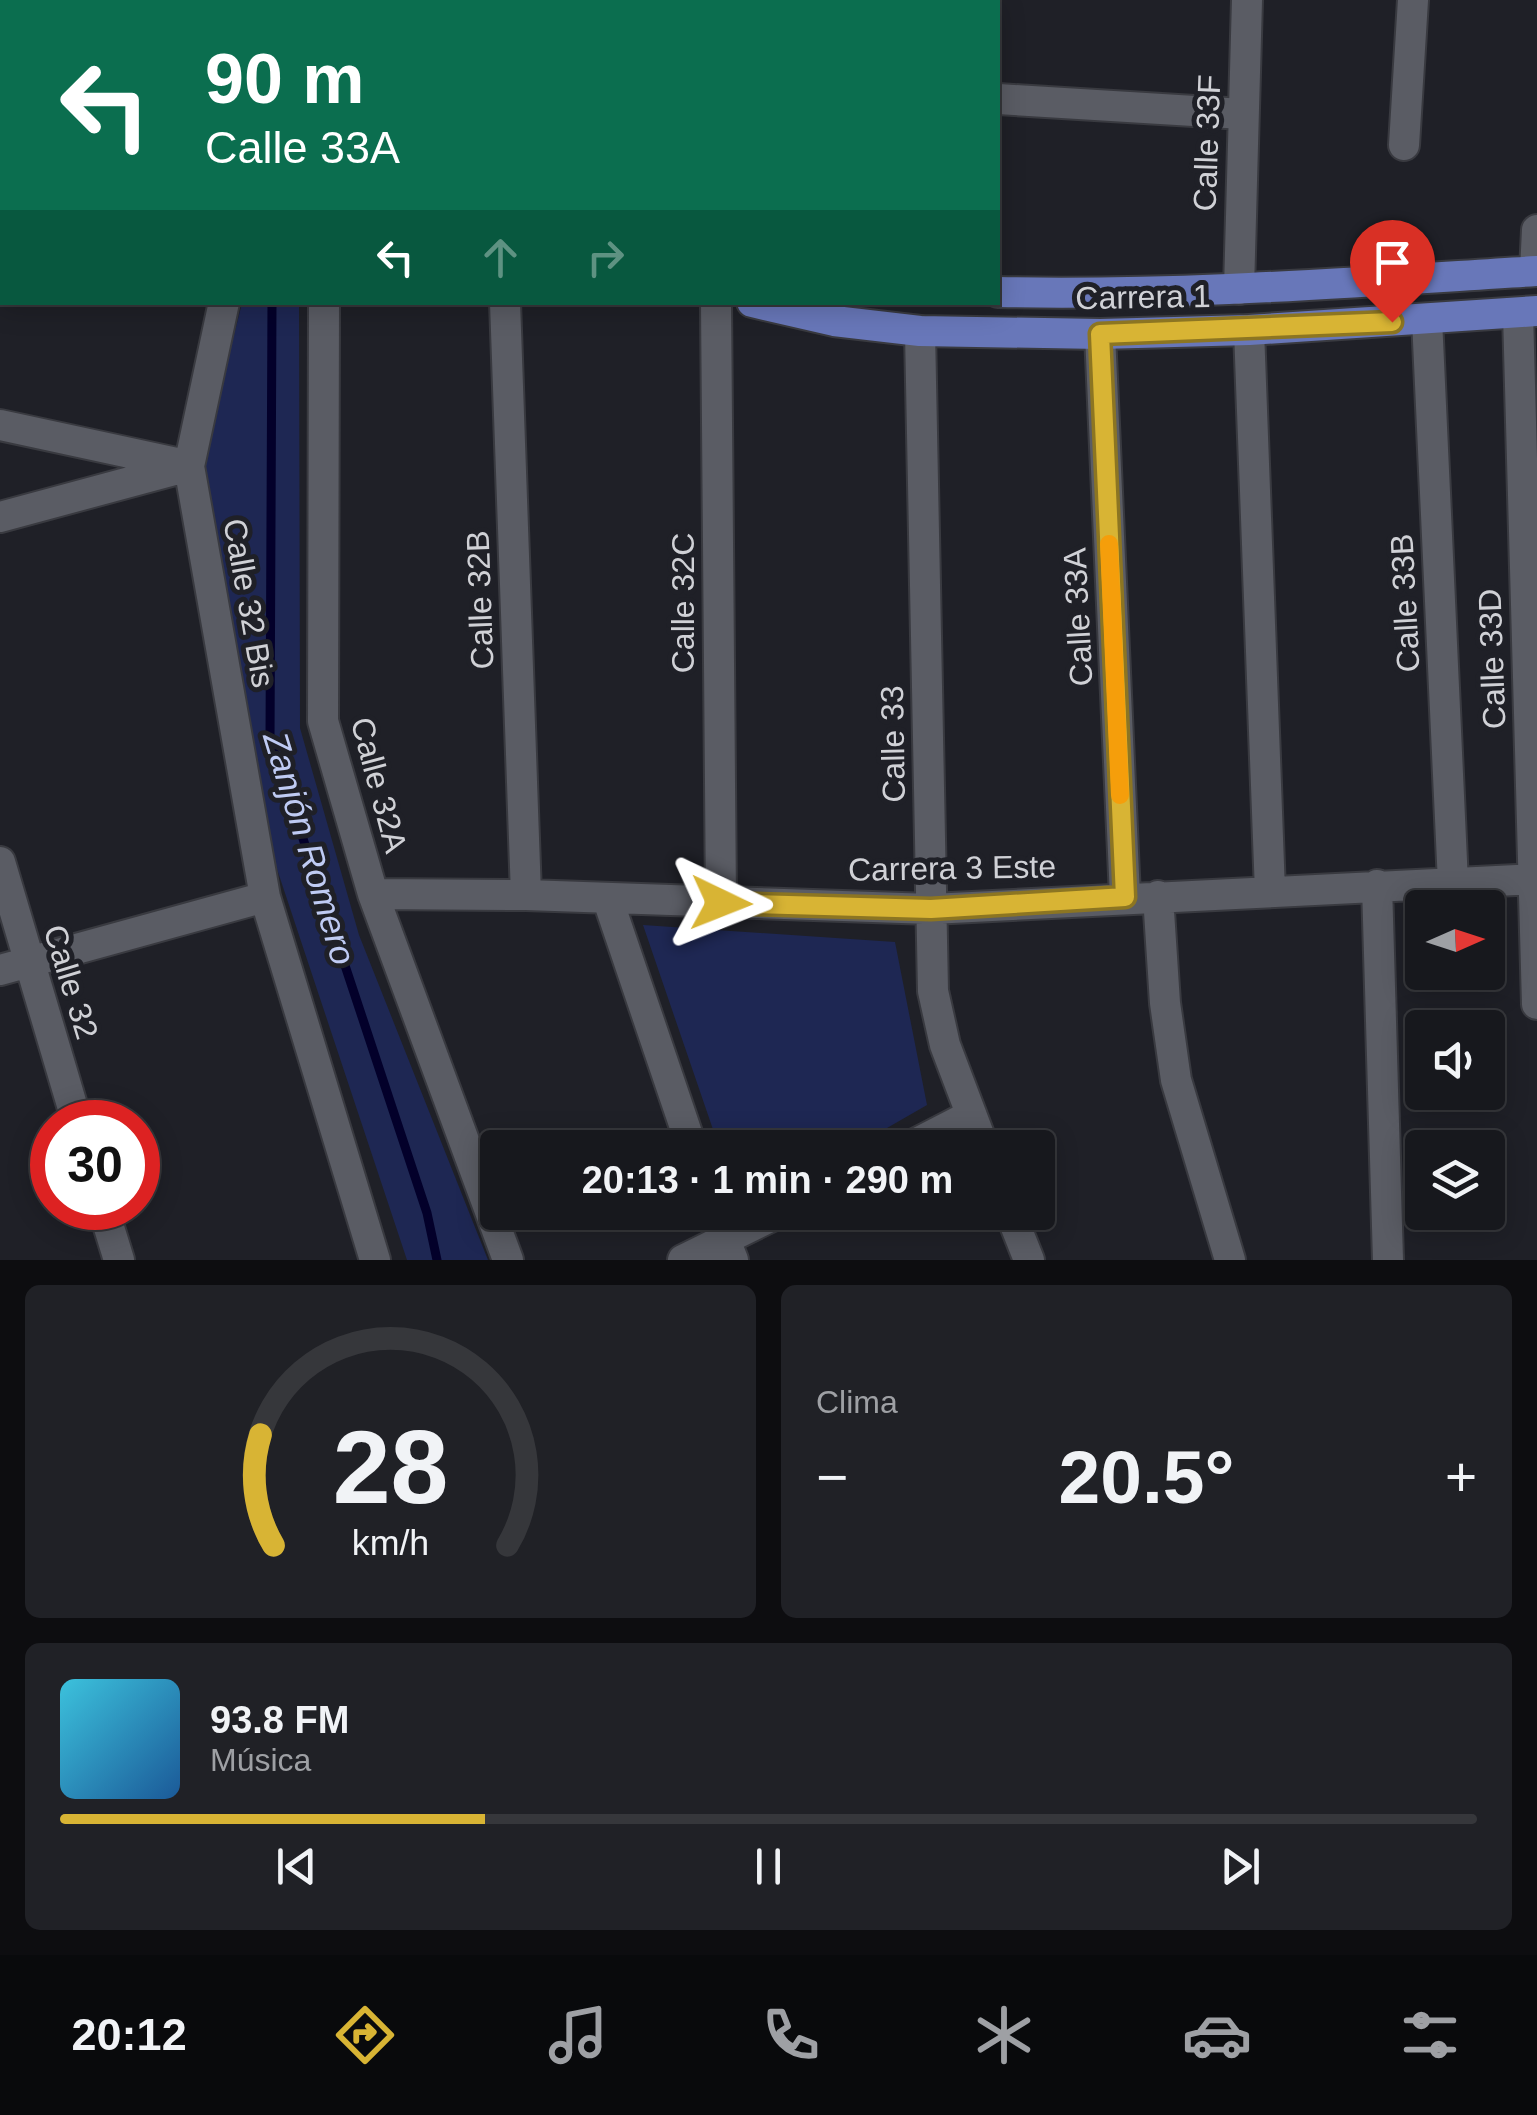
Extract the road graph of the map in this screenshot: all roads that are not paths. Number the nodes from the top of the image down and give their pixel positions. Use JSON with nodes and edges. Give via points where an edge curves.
{"nodes":[{"id":1,"x":1247,"y":0,"type":"edge"},
{"id":2,"x":1412,"y":0,"type":"edge"},
{"id":3,"x":1000,"y":99,"type":"edge"},
{"id":4,"x":1242,"y":114,"type":"junction"},
{"id":5,"x":1404,"y":145,"type":"dead end"},
{"id":6,"x":1537,"y":230,"type":"edge"},
{"id":7,"x":1536,"y":271,"type":"edge"},
{"id":8,"x":1238,"y":289,"type":"junction"},
{"id":9,"x":1000,"y":292,"type":"edge"},
{"id":10,"x":223,"y":305,"type":"edge"},
{"id":11,"x":324,"y":305,"type":"edge"},
{"id":12,"x":505,"y":305,"type":"edge"},
{"id":13,"x":716,"y":305,"type":"edge"},
{"id":14,"x":764,"y":305,"type":"edge"},
{"id":15,"x":1527,"y":312,"type":"edge"},
{"id":16,"x":1427,"y":319,"type":"junction"},
{"id":17,"x":1249,"y":330,"type":"junction"},
{"id":18,"x":920,"y":331,"type":"junction"},
{"id":19,"x":1100,"y":334,"type":"junction"},
{"id":20,"x":0,"y":425,"type":"edge"},
{"id":21,"x":189,"y":466,"type":"junction"},
{"id":22,"x":0,"y":517,"type":"edge"},
{"id":23,"x":0,"y":862,"type":"edge"},
{"id":24,"x":1535,"y":879,"type":"edge"},
{"id":25,"x":1453,"y":883,"type":"junction"},
{"id":26,"x":1377,"y":885,"type":"junction"},
{"id":27,"x":1270,"y":892,"type":"junction"},
{"id":28,"x":373,"y":894,"type":"junction"},
{"id":29,"x":526,"y":895,"type":"junction"},
{"id":30,"x":1158,"y":896,"type":"junction"},
{"id":31,"x":265,"y":897,"type":"junction"},
{"id":32,"x":1125,"y":897,"type":"junction"},
{"id":33,"x":608,"y":900,"type":"junction"},
{"id":34,"x":721,"y":903,"type":"junction"},
{"id":35,"x":931,"y":909,"type":"junction"},
{"id":36,"x":14,"y":966,"type":"edge"},
{"id":37,"x":1537,"y":1004,"type":"edge"},
{"id":38,"x":68,"y":1100,"type":"edge"},
{"id":39,"x":971,"y":1115,"type":"junction"},
{"id":40,"x":686,"y":1130,"type":"edge"},
{"id":41,"x":942,"y":1130,"type":"edge"},
{"id":42,"x":977,"y":1130,"type":"edge"},
{"id":43,"x":110,"y":1230,"type":"edge"},
{"id":44,"x":1017,"y":1230,"type":"edge"},
{"id":45,"x":724,"y":1238,"type":"edge"},
{"id":46,"x":119,"y":1260,"type":"edge"},
{"id":47,"x":375,"y":1260,"type":"edge"},
{"id":48,"x":508,"y":1260,"type":"edge"},
{"id":49,"x":683,"y":1260,"type":"edge"},
{"id":50,"x":1029,"y":1260,"type":"edge"},
{"id":51,"x":1230,"y":1260,"type":"edge"},
{"id":52,"x":1388,"y":1260,"type":"edge"}],
"edges":[{"from":1,"to":4,"type":"street","name":"Calle 33F"},
{"from":2,"to":5,"type":"street"},
{"from":3,"to":4,"type":"street"},
{"from":4,"to":8,"type":"street","name":"Calle 33F"},
{"from":6,"to":7,"type":"street"},
{"from":7,"to":8,"type":"main road","name":"Carrera 1"},
{"from":8,"to":9,"type":"main road","name":"Carrera 1"},
{"from":10,"to":21,"type":"street","name":"Calle 32 Bis"},
{"from":11,"to":28,"type":"street","name":"Calle 32A","via":[[323,721]]},
{"from":12,"to":29,"type":"street","name":"Calle 32B"},
{"from":13,"to":34,"type":"street","name":"Calle 32C"},
{"from":14,"to":18,"type":"main road","name":"Carrera 1","via":[[834,322]]},
{"from":15,"to":16,"type":"main road","name":"Carrera 1"},
{"from":15,"to":24,"type":"street","name":"Calle 33D"},
{"from":16,"to":17,"type":"main road","name":"Carrera 1"},
{"from":16,"to":25,"type":"street","name":"Calle 33B"},
{"from":17,"to":19,"type":"main road","name":"Carrera 1"},
{"from":17,"to":27,"type":"street"},
{"from":18,"to":19,"type":"main road","name":"Carrera 1"},
{"from":18,"to":35,"type":"street","name":"Calle 33"},
{"from":19,"to":32,"type":"street","name":"Calle 33A"},
{"from":20,"to":21,"type":"street"},
{"from":21,"to":22,"type":"street"},
{"from":21,"to":31,"type":"street","name":"Calle 32 Bis"},
{"from":23,"to":36,"type":"street","name":"Calle 32"},
{"from":24,"to":25,"type":"street","name":"Carrera 3 Este"},
{"from":24,"to":37,"type":"street","name":"Calle 33D"},
{"from":25,"to":26,"type":"street","name":"Carrera 3 Este"},
{"from":26,"to":27,"type":"street","name":"Carrera 3 Este"},
{"from":26,"to":52,"type":"street"},
{"from":27,"to":30,"type":"street","name":"Carrera 3 Este"},
{"from":28,"to":29,"type":"street","name":"Carrera 3 Este"},
{"from":28,"to":48,"type":"street","name":"Calle 32A"},
{"from":29,"to":33,"type":"street","name":"Carrera 3 Este"},
{"from":30,"to":32,"type":"street","name":"Carrera 3 Este"},
{"from":30,"to":51,"type":"street","via":[[1176,1080]]},
{"from":31,"to":36,"type":"street"},
{"from":31,"to":47,"type":"street","name":"Calle 32 Bis"},
{"from":32,"to":35,"type":"street","name":"Carrera 3 Este"},
{"from":33,"to":34,"type":"street","name":"Carrera 3 Este"},
{"from":33,"to":40,"type":"street"},
{"from":34,"to":35,"type":"street","name":"Carrera 3 Este"},
{"from":35,"to":39,"type":"street","name":"Calle 33","via":[[933,991]]},
{"from":36,"to":38,"type":"street","name":"Calle 32"},
{"from":39,"to":41,"type":"street"},
{"from":39,"to":42,"type":"street","name":"Calle 33"},
{"from":43,"to":46,"type":"street"},
{"from":44,"to":50,"type":"street"},
{"from":45,"to":49,"type":"street"}]}
